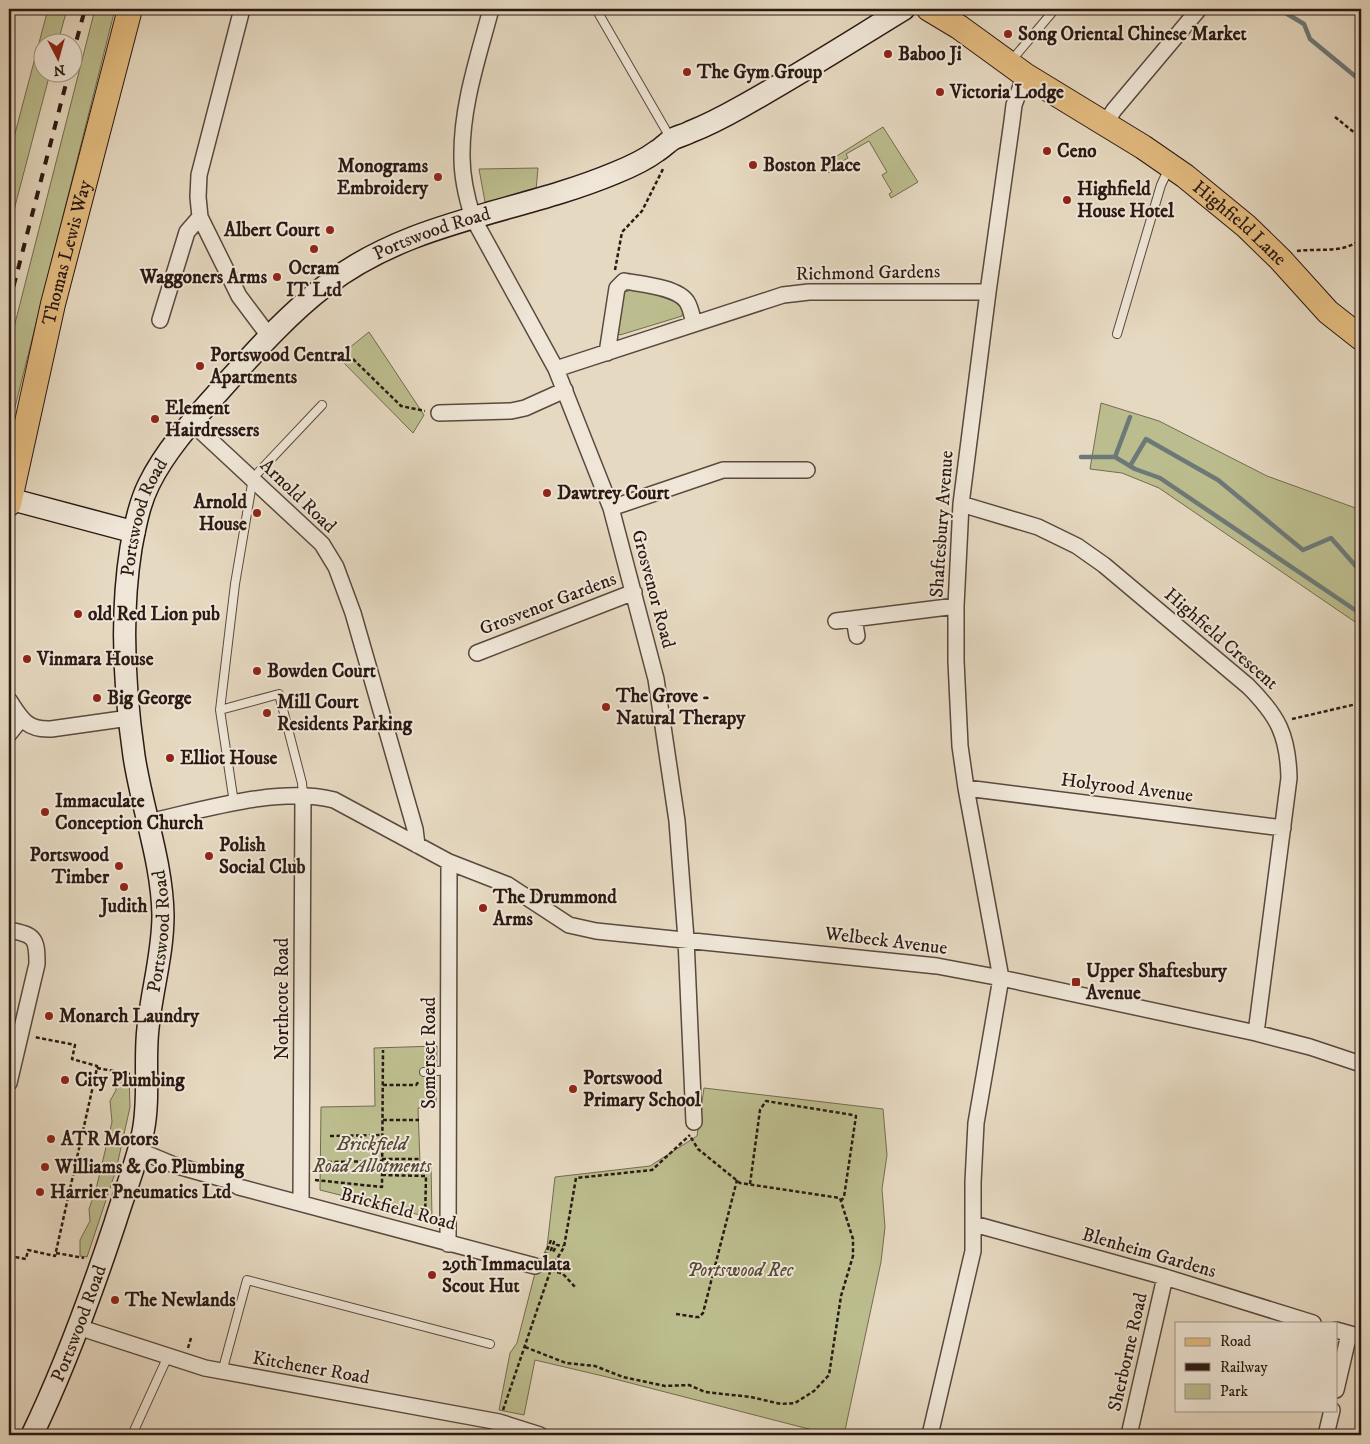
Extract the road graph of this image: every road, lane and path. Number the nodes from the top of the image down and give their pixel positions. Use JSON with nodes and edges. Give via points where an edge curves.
{"nodes":[{"id":1,"x":130,"y":9,"type":"edge"},
{"id":2,"x":242,"y":9,"type":"edge"},
{"id":3,"x":491,"y":9,"type":"edge"},
{"id":4,"x":596,"y":9,"type":"edge"},
{"id":5,"x":904,"y":9,"type":"edge"},
{"id":6,"x":929,"y":9,"type":"edge"},
{"id":7,"x":1055,"y":9,"type":"edge"},
{"id":8,"x":1199,"y":9,"type":"edge"},
{"id":9,"x":959,"y":18,"type":"edge"},
{"id":10,"x":1017,"y":69,"type":"junction"},
{"id":11,"x":1335,"y":117,"type":"dead end"},
{"id":12,"x":1105,"y":124,"type":"junction"},
{"id":13,"x":1361,"y":138,"type":"edge"},
{"id":14,"x":664,"y":146,"type":"junction"},
{"id":15,"x":1170,"y":166,"type":"junction"},
{"id":16,"x":200,"y":217,"type":"junction"},
{"id":17,"x":473,"y":218,"type":"junction"},
{"id":18,"x":1361,"y":239,"type":"edge"},
{"id":19,"x":1280,"y":259,"type":"junction"},
{"id":20,"x":617,"y":288,"type":"junction"},
{"id":21,"x":988,"y":292,"type":"junction"},
{"id":22,"x":167,"y":313,"type":"dead end"},
{"id":23,"x":694,"y":324,"type":"junction"},
{"id":24,"x":1117,"y":334,"type":"dead end"},
{"id":25,"x":269,"y":336,"type":"junction"},
{"id":26,"x":1361,"y":338,"type":"edge"},
{"id":27,"x":607,"y":353,"type":"junction"},
{"id":28,"x":353,"y":359,"type":"dead end"},
{"id":29,"x":556,"y":369,"type":"junction"},
{"id":30,"x":565,"y":390,"type":"junction"},
{"id":31,"x":322,"y":405,"type":"dead end"},
{"id":32,"x":438,"y":413,"type":"joint"},
{"id":33,"x":192,"y":423,"type":"junction"},
{"id":34,"x":807,"y":470,"type":"dead end"},
{"id":35,"x":253,"y":478,"type":"junction"},
{"id":36,"x":9,"y":502,"type":"edge"},
{"id":37,"x":961,"y":504,"type":"junction"},
{"id":38,"x":611,"y":508,"type":"junction"},
{"id":39,"x":134,"y":532,"type":"junction"},
{"id":40,"x":634,"y":592,"type":"junction"},
{"id":41,"x":956,"y":606,"type":"junction"},
{"id":42,"x":854,"y":619,"type":"junction"},
{"id":43,"x":836,"y":621,"type":"dead end"},
{"id":44,"x":857,"y":636,"type":"dead end"},
{"id":45,"x":477,"y":654,"type":"dead end"},
{"id":46,"x":9,"y":700,"type":"edge"},
{"id":47,"x":1361,"y":703,"type":"edge"},
{"id":48,"x":220,"y":710,"type":"junction"},
{"id":49,"x":129,"y":718,"type":"junction"},
{"id":50,"x":21,"y":719,"type":"junction"},
{"id":51,"x":1278,"y":722,"type":"junction"},
{"id":52,"x":9,"y":734,"type":"edge"},
{"id":53,"x":966,"y":788,"type":"junction"},
{"id":54,"x":303,"y":795,"type":"junction"},
{"id":55,"x":234,"y":803,"type":"junction"},
{"id":56,"x":148,"y":822,"type":"junction"},
{"id":57,"x":1283,"y":828,"type":"junction"},
{"id":58,"x":417,"y":845,"type":"junction"},
{"id":59,"x":449,"y":862,"type":"junction"},
{"id":60,"x":9,"y":930,"type":"edge"},
{"id":61,"x":686,"y":939,"type":"junction"},
{"id":62,"x":1001,"y":978,"type":"junction"},
{"id":63,"x":1256,"y":1033,"type":"junction"},
{"id":64,"x":20,"y":1034,"type":"junction"},
{"id":65,"x":383,"y":1050,"type":"dead end"},
{"id":66,"x":1361,"y":1064,"type":"edge"},
{"id":67,"x":97,"y":1068,"type":"junction"},
{"id":68,"x":449,"y":1070,"type":"junction"},
{"id":69,"x":424,"y":1072,"type":"joint"},
{"id":70,"x":131,"y":1074,"type":"dead end"},
{"id":71,"x":9,"y":1083,"type":"edge"},
{"id":72,"x":383,"y":1085,"type":"junction"},
{"id":73,"x":383,"y":1120,"type":"junction"},
{"id":74,"x":419,"y":1120,"type":"dead end"},
{"id":75,"x":692,"y":1129,"type":"junction"},
{"id":76,"x":382,"y":1135,"type":"junction"},
{"id":77,"x":330,"y":1136,"type":"dead end"},
{"id":78,"x":138,"y":1150,"type":"junction"},
{"id":79,"x":382,"y":1160,"type":"junction"},
{"id":80,"x":419,"y":1160,"type":"dead end"},
{"id":81,"x":328,"y":1162,"type":"dead end"},
{"id":82,"x":382,"y":1175,"type":"junction"},
{"id":83,"x":301,"y":1179,"type":"junction"},
{"id":84,"x":737,"y":1180,"type":"junction"},
{"id":85,"x":750,"y":1184,"type":"junction"},
{"id":86,"x":841,"y":1201,"type":"junction"},
{"id":87,"x":301,"y":1203,"type":"junction"},
{"id":88,"x":974,"y":1224,"type":"junction"},
{"id":89,"x":425,"y":1238,"type":"junction"},
{"id":90,"x":448,"y":1244,"type":"junction"},
{"id":91,"x":564,"y":1247,"type":"junction"},
{"id":92,"x":56,"y":1253,"type":"junction"},
{"id":93,"x":9,"y":1256,"type":"edge"},
{"id":94,"x":85,"y":1259,"type":"dead end"},
{"id":95,"x":535,"y":1266,"type":"joint"},
{"id":96,"x":551,"y":1270,"type":"junction"},
{"id":97,"x":1165,"y":1277,"type":"junction"},
{"id":98,"x":576,"y":1288,"type":"dead end"},
{"id":99,"x":676,"y":1314,"type":"dead end"},
{"id":100,"x":1310,"y":1322,"type":"edge"},
{"id":101,"x":78,"y":1327,"type":"junction"},
{"id":102,"x":1349,"y":1334,"type":"edge"},
{"id":103,"x":490,"y":1344,"type":"dead end"},
{"id":104,"x":525,"y":1347,"type":"junction"},
{"id":105,"x":168,"y":1356,"type":"junction"},
{"id":106,"x":222,"y":1372,"type":"junction"},
{"id":107,"x":1338,"y":1381,"type":"edge"},
{"id":108,"x":1332,"y":1412,"type":"edge"},
{"id":109,"x":499,"y":1422,"type":"junction"},
{"id":110,"x":32,"y":1435,"type":"edge"},
{"id":111,"x":135,"y":1435,"type":"edge"},
{"id":112,"x":540,"y":1435,"type":"edge"},
{"id":113,"x":930,"y":1435,"type":"edge"},
{"id":114,"x":1129,"y":1435,"type":"edge"},
{"id":115,"x":1326,"y":1435,"type":"edge"}],
"edges":[{"from":1,"to":36,"type":"main road","name":"Thomas Lewis Way","via":[[53,304]]},
{"from":2,"to":16,"type":"street","via":[[199,175]]},
{"from":3,"to":17,"type":"street","name":"Grosvenor Road","via":[[466,103],[462,134],[465,192]]},
{"from":4,"to":14,"type":"lane"},
{"from":5,"to":14,"type":"street","name":"Portswood Road","via":[[741,107]]},
{"from":6,"to":9,"type":"main road","name":"Highfield Lane"},
{"from":7,"to":10,"type":"lane"},
{"from":8,"to":12,"type":"street"},
{"from":9,"to":10,"type":"main road","name":"Highfield Lane"},
{"from":10,"to":12,"type":"main road","name":"Highfield Lane"},
{"from":10,"to":21,"type":"street","name":"Shaftesbury Avenue"},
{"from":11,"to":13,"type":"path"},
{"from":12,"to":15,"type":"main road","name":"Highfield Lane"},
{"from":14,"to":17,"type":"street","name":"Portswood Road","via":[[617,172],[583,185]]},
{"from":14,"to":20,"type":"path","via":[[664,170],[642,211],[622,232],[614,279]]},
{"from":15,"to":19,"type":"main road","name":"Highfield Lane","via":[[1246,226]]},
{"from":15,"to":24,"type":"lane","via":[[1161,185]]},
{"from":16,"to":22,"type":"street","via":[[187,232]]},
{"from":16,"to":25,"type":"street","via":[[239,296]]},
{"from":17,"to":25,"type":"street","name":"Portswood Road","via":[[411,237],[367,259],[326,285]]},
{"from":17,"to":29,"type":"street","name":"Grosvenor Road"},
{"from":18,"to":19,"type":"path","via":[[1337,249],[1295,251]]},
{"from":19,"to":26,"type":"main road","name":"Highfield Lane","via":[[1328,312]]},
{"from":20,"to":23,"type":"street","via":[[624,281],[675,292],[688,303]]},
{"from":20,"to":27,"type":"street"},
{"from":21,"to":23,"type":"street","name":"Richmond Gardens","via":[[809,292],[783,296]]},
{"from":21,"to":37,"type":"street","name":"Shaftesbury Avenue"},
{"from":23,"to":27,"type":"street","name":"Richmond Gardens"},
{"from":25,"to":33,"type":"street","name":"Portswood Road"},
{"from":27,"to":29,"type":"street","name":"Richmond Gardens"},
{"from":28,"to":32,"type":"path","via":[[401,406]]},
{"from":29,"to":30,"type":"street","name":"Grosvenor Road"},
{"from":30,"to":32,"type":"street","via":[[512,411]]},
{"from":30,"to":38,"type":"street","name":"Grosvenor Road"},
{"from":31,"to":35,"type":"lane"},
{"from":33,"to":35,"type":"street","name":"Arnold Road"},
{"from":33,"to":39,"type":"street","name":"Portswood Road","via":[[150,481]]},
{"from":34,"to":38,"type":"street","via":[[723,470]]},
{"from":35,"to":48,"type":"lane","via":[[235,584]]},
{"from":35,"to":58,"type":"street","name":"Arnold Road","via":[[322,544],[336,567],[416,829]]},
{"from":36,"to":39,"type":"street","name":"Thomas Lewis Way"},
{"from":37,"to":41,"type":"street","name":"Shaftesbury Avenue"},
{"from":37,"to":51,"type":"street","name":"Highfield Crescent","via":[[1038,526],[1077,546],[1248,686]]},
{"from":38,"to":40,"type":"street","name":"Grosvenor Road"},
{"from":39,"to":49,"type":"street","name":"Portswood Road","via":[[128,565],[124,632]]},
{"from":40,"to":45,"type":"street","name":"Grosvenor Gardens"},
{"from":40,"to":61,"type":"street","name":"Grosvenor Road","via":[[656,678],[674,802]]},
{"from":41,"to":42,"type":"street"},
{"from":41,"to":53,"type":"street","name":"Shaftesbury Avenue","via":[[960,746]]},
{"from":42,"to":43,"type":"street"},
{"from":42,"to":44,"type":"street"},
{"from":46,"to":50,"type":"street"},
{"from":47,"to":51,"type":"path"},
{"from":48,"to":54,"type":"lane","via":[[279,694]]},
{"from":48,"to":55,"type":"lane"},
{"from":49,"to":50,"type":"street","via":[[46,730]]},
{"from":49,"to":56,"type":"street","name":"Portswood Road"},
{"from":50,"to":52,"type":"street"},
{"from":51,"to":57,"type":"street","name":"Highfield Crescent","via":[[1289,758]]},
{"from":53,"to":57,"type":"street","name":"Holyrood Avenue"},
{"from":53,"to":62,"type":"street","name":"Shaftesbury Avenue"},
{"from":54,"to":55,"type":"street","name":"Welbeck Avenue"},
{"from":54,"to":58,"type":"street","name":"Welbeck Avenue","via":[[334,800]]},
{"from":54,"to":83,"type":"street","name":"Northcote Road"},
{"from":55,"to":56,"type":"street","name":"Welbeck Avenue"},
{"from":56,"to":78,"type":"street","name":"Portswood Road","via":[[162,891],[163,921],[160,961],[147,1032],[146,1109]]},
{"from":57,"to":63,"type":"street","name":"Highfield Crescent"},
{"from":58,"to":59,"type":"street","name":"Welbeck Avenue"},
{"from":59,"to":61,"type":"street","name":"Welbeck Avenue","via":[[508,885],[569,925],[596,931]]},
{"from":59,"to":68,"type":"street","name":"Somerset Road"},
{"from":60,"to":64,"type":"street","via":[[25,933],[37,947],[37,964]]},
{"from":61,"to":62,"type":"street","name":"Welbeck Avenue","via":[[937,966]]},
{"from":61,"to":75,"type":"street","name":"Grosvenor Road"},
{"from":62,"to":63,"type":"street","name":"Welbeck Avenue"},
{"from":62,"to":88,"type":"street","via":[[976,1124]]},
{"from":63,"to":66,"type":"street","name":"Welbeck Avenue"},
{"from":64,"to":67,"type":"path","via":[[75,1045],[72,1059]]},
{"from":64,"to":71,"type":"street"},
{"from":65,"to":72,"type":"path"},
{"from":67,"to":70,"type":"path"},
{"from":67,"to":92,"type":"path"},
{"from":68,"to":69,"type":"lane"},
{"from":68,"to":90,"type":"street","name":"Somerset Road"},
{"from":69,"to":72,"type":"path","via":[[416,1085]]},
{"from":72,"to":73,"type":"path"},
{"from":73,"to":74,"type":"path"},
{"from":73,"to":76,"type":"path"},
{"from":75,"to":84,"type":"path","via":[[698,1149]]},
{"from":75,"to":91,"type":"path","via":[[652,1170],[576,1178]]},
{"from":76,"to":77,"type":"path"},
{"from":76,"to":79,"type":"path"},
{"from":78,"to":87,"type":"street","name":"Brickfield Road","via":[[239,1187]]},
{"from":78,"to":101,"type":"street","name":"Portswood Road"},
{"from":79,"to":80,"type":"path"},
{"from":79,"to":81,"type":"path"},
{"from":79,"to":82,"type":"path"},
{"from":82,"to":83,"type":"path","via":[[382,1187]]},
{"from":82,"to":89,"type":"path","via":[[426,1176]]},
{"from":83,"to":87,"type":"street","name":"Northcote Road"},
{"from":84,"to":85,"type":"path"},
{"from":84,"to":99,"type":"path","via":[[702,1313],[699,1317]]},
{"from":85,"to":86,"type":"path","via":[[840,1198]]},
{"from":85,"to":86,"type":"path","via":[[760,1110],[766,1101],[853,1115],[856,1116]]},
{"from":86,"to":104,"type":"path","via":[[853,1239],[853,1256],[841,1296],[829,1375],[814,1391],[795,1403],[781,1404],[705,1392],[690,1385],[666,1386],[623,1377],[595,1366],[566,1363]]},
{"from":87,"to":89,"type":"street","name":"Brickfield Road"},
{"from":88,"to":97,"type":"street","name":"Blenheim Gardens"},
{"from":88,"to":113,"type":"street","via":[[973,1251]]},
{"from":89,"to":90,"type":"street","name":"Brickfield Road"},
{"from":90,"to":95,"type":"street","name":"Brickfield Road"},
{"from":91,"to":95,"type":"path","via":[[557,1245],[553,1252],[554,1242],[551,1240],[545,1256]]},
{"from":91,"to":96,"type":"path"},
{"from":92,"to":93,"type":"path","via":[[55,1256],[28,1250],[26,1259]]},
{"from":92,"to":94,"type":"path"},
{"from":96,"to":98,"type":"path","via":[[563,1274]]},
{"from":96,"to":104,"type":"path"},
{"from":97,"to":100,"type":"street","name":"Blenheim Gardens"},
{"from":97,"to":114,"type":"street","name":"Sherborne Road"},
{"from":101,"to":105,"type":"street","name":"Kitchener Road"},
{"from":101,"to":110,"type":"street","name":"Portswood Road"},
{"from":102,"to":107,"type":"street"},
{"from":103,"to":106,"type":"lane","via":[[247,1280]]},
{"from":104,"to":109,"type":"path"},
{"from":105,"to":106,"type":"street","name":"Kitchener Road"},
{"from":105,"to":111,"type":"lane"},
{"from":106,"to":109,"type":"street","name":"Kitchener Road"},
{"from":108,"to":115,"type":"street"},
{"from":109,"to":112,"type":"street","name":"Kitchener Road"}]}
